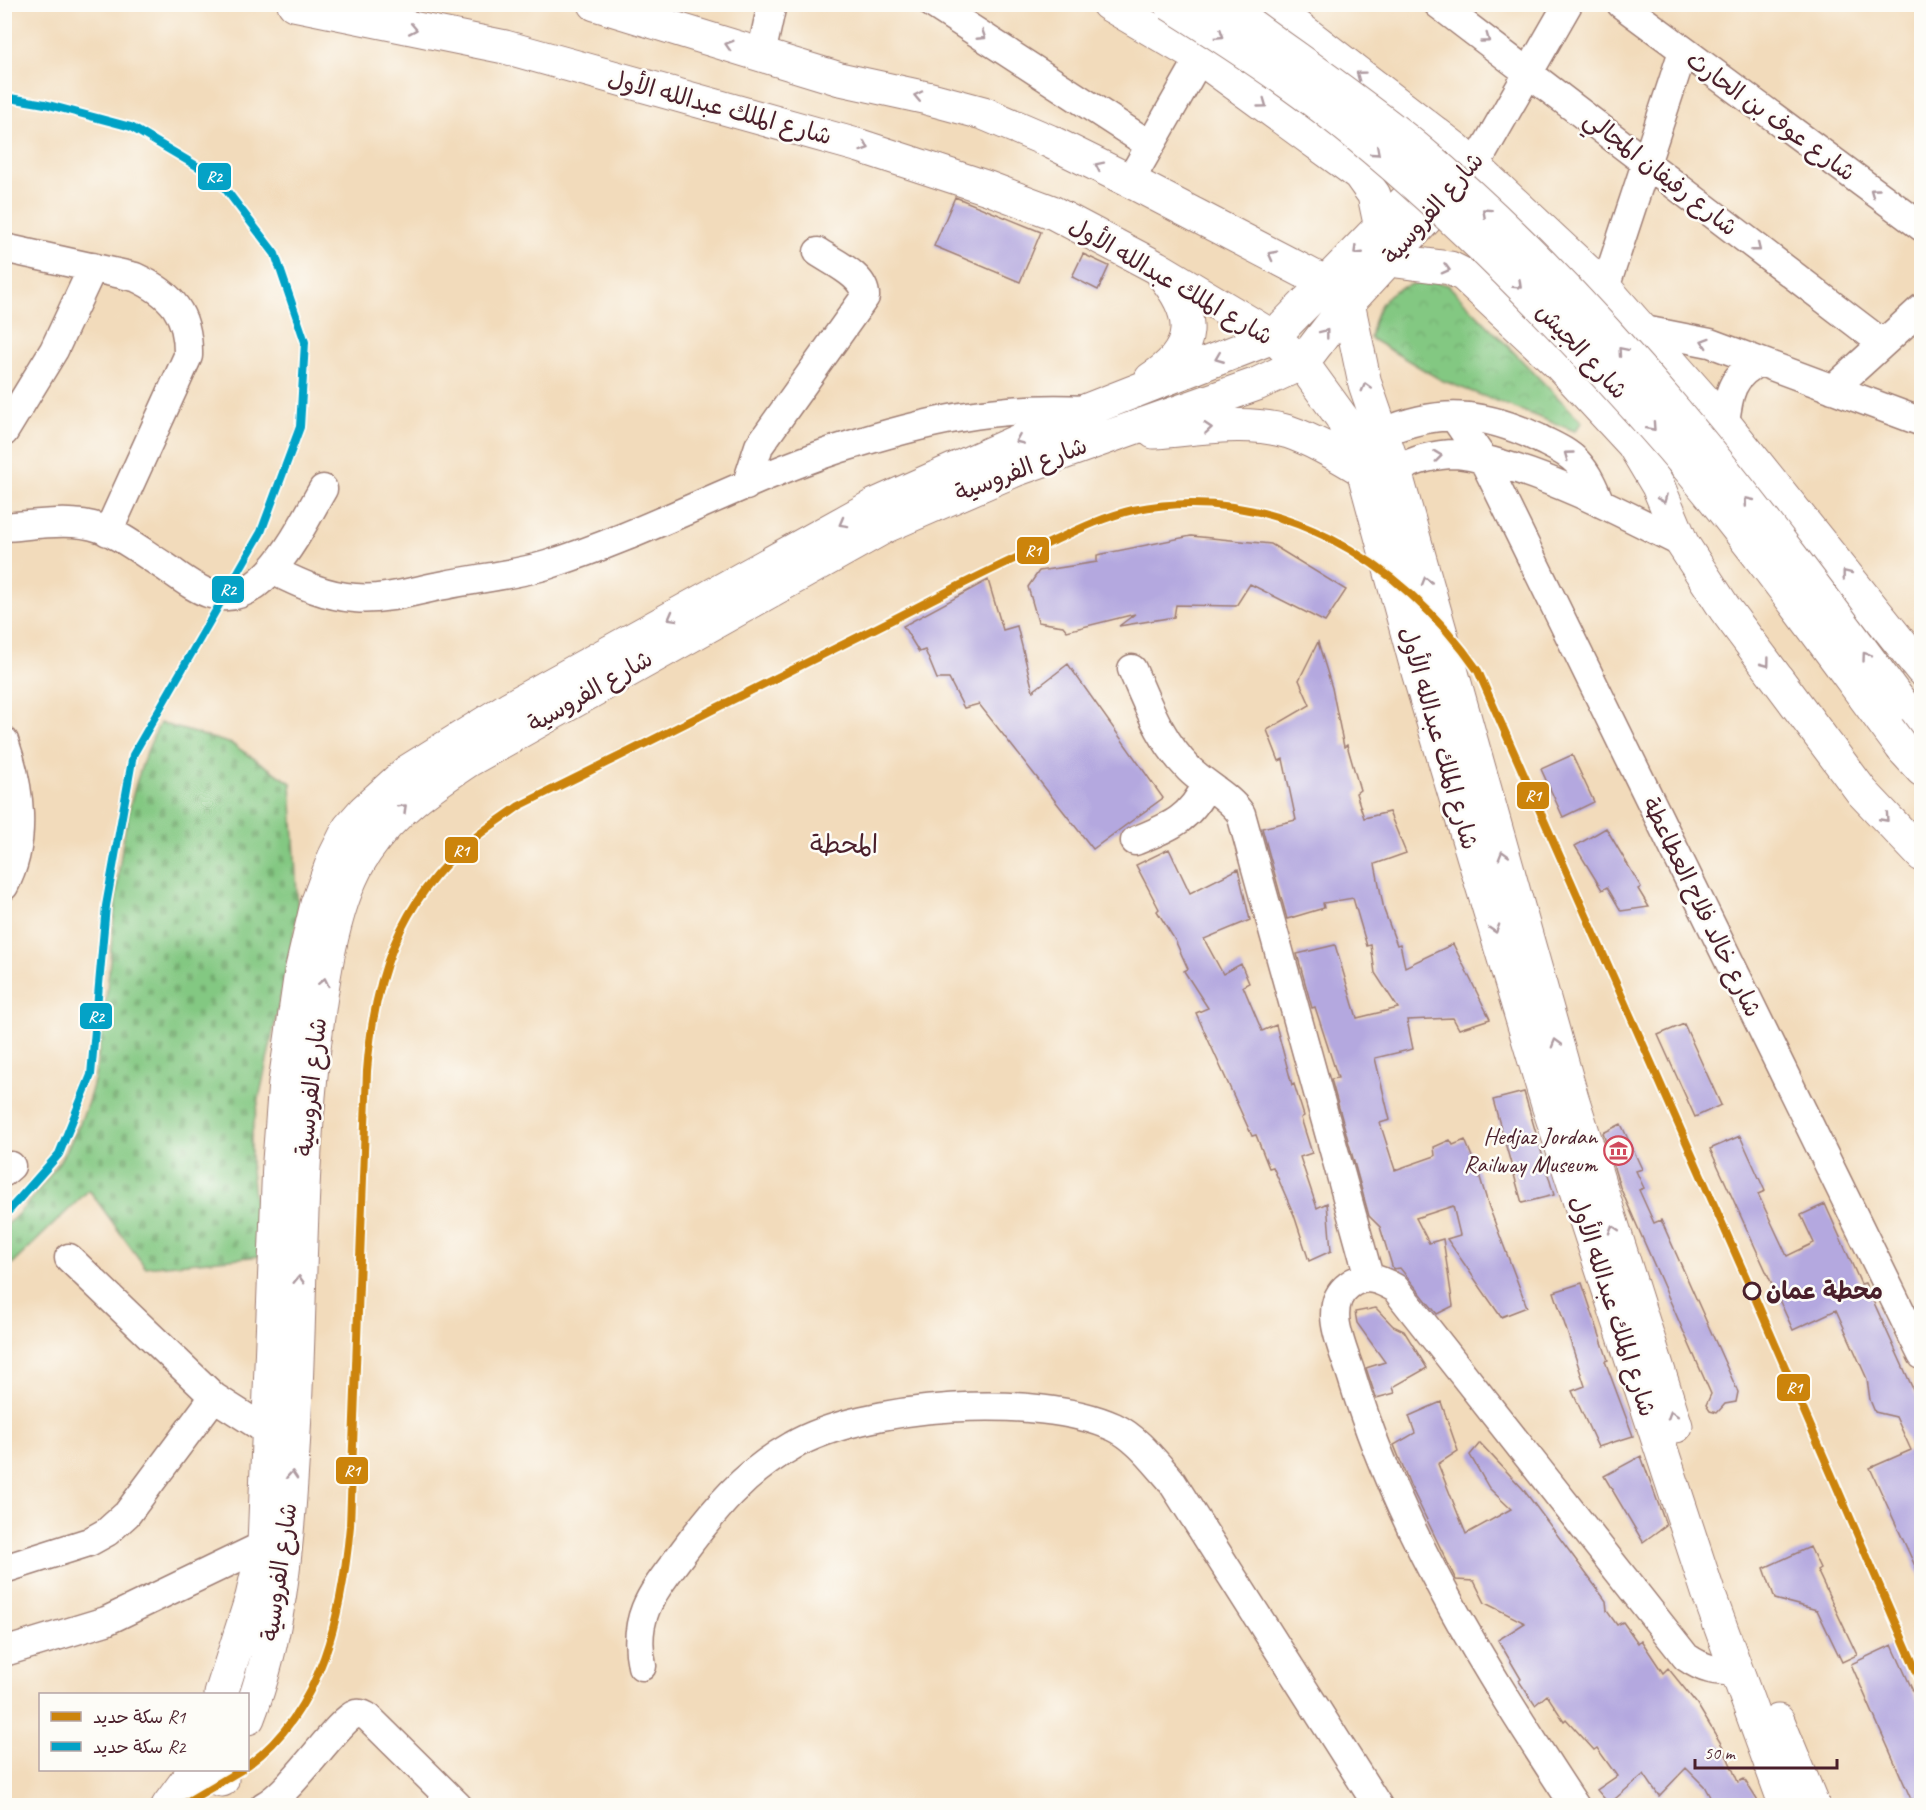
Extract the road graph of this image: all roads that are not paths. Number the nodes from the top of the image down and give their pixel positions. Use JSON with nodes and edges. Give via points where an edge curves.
{"nodes":[{"id":1,"x":294,"y":4,"type":"edge"},
{"id":2,"x":595,"y":4,"type":"edge"},
{"id":3,"x":772,"y":4,"type":"edge"},
{"id":4,"x":933,"y":4,"type":"edge"},
{"id":5,"x":1108,"y":4,"type":"edge"},
{"id":6,"x":1170,"y":4,"type":"edge"},
{"id":7,"x":1222,"y":4,"type":"edge"},
{"id":8,"x":1268,"y":4,"type":"edge"},
{"id":9,"x":1438,"y":4,"type":"edge"},
{"id":10,"x":1568,"y":4,"type":"edge"},
{"id":11,"x":1621,"y":4,"type":"edge"},
{"id":12,"x":1683,"y":51,"type":"junction"},
{"id":13,"x":761,"y":55,"type":"junction"},
{"id":14,"x":1200,"y":58,"type":"junction"},
{"id":15,"x":1529,"y":72,"type":"junction"},
{"id":16,"x":1150,"y":145,"type":"junction"},
{"id":17,"x":1466,"y":157,"type":"junction"},
{"id":18,"x":1647,"y":163,"type":"junction"},
{"id":19,"x":1130,"y":181,"type":"junction"},
{"id":20,"x":1922,"y":227,"type":"edge"},
{"id":21,"x":1381,"y":228,"type":"junction"},
{"id":22,"x":4,"y":248,"type":"edge"},
{"id":23,"x":818,"y":252,"type":"dead end"},
{"id":24,"x":1389,"y":260,"type":"junction"},
{"id":25,"x":93,"y":267,"type":"junction"},
{"id":26,"x":1156,"y":267,"type":"junction"},
{"id":27,"x":1324,"y":282,"type":"junction"},
{"id":28,"x":1605,"y":288,"type":"junction"},
{"id":29,"x":1348,"y":303,"type":"junction"},
{"id":30,"x":1922,"y":308,"type":"edge"},
{"id":31,"x":1644,"y":330,"type":"junction"},
{"id":32,"x":1273,"y":337,"type":"junction"},
{"id":33,"x":1882,"y":343,"type":"junction"},
{"id":34,"x":1760,"y":362,"type":"junction"},
{"id":35,"x":1302,"y":363,"type":"junction"},
{"id":36,"x":1833,"y":389,"type":"junction"},
{"id":37,"x":1122,"y":397,"type":"junction"},
{"id":38,"x":1087,"y":410,"type":"junction"},
{"id":39,"x":1454,"y":417,"type":"junction"},
{"id":40,"x":1922,"y":422,"type":"edge"},
{"id":41,"x":1725,"y":424,"type":"junction"},
{"id":42,"x":4,"y":432,"type":"edge"},
{"id":43,"x":1382,"y":433,"type":"junction"},
{"id":44,"x":1108,"y":436,"type":"junction"},
{"id":45,"x":1483,"y":459,"type":"junction"},
{"id":46,"x":1379,"y":471,"type":"junction"},
{"id":47,"x":746,"y":486,"type":"junction"},
{"id":48,"x":323,"y":489,"type":"dead end"},
{"id":49,"x":1600,"y":503,"type":"junction"},
{"id":50,"x":4,"y":527,"type":"edge"},
{"id":51,"x":108,"y":532,"type":"junction"},
{"id":52,"x":1682,"y":543,"type":"junction"},
{"id":53,"x":274,"y":571,"type":"junction"},
{"id":54,"x":1131,"y":669,"type":"dead end"},
{"id":55,"x":1922,"y":670,"type":"edge"},
{"id":56,"x":4,"y":741,"type":"edge"},
{"id":57,"x":1915,"y":749,"type":"edge"},
{"id":58,"x":1206,"y":785,"type":"junction"},
{"id":59,"x":11,"y":786,"type":"edge"},
{"id":60,"x":1136,"y":841,"type":"dead end"},
{"id":61,"x":1922,"y":855,"type":"edge"},
{"id":62,"x":4,"y":886,"type":"edge"},
{"id":63,"x":69,"y":1258,"type":"dead end"},
{"id":64,"x":1369,"y":1277,"type":"junction"},
{"id":65,"x":1922,"y":1355,"type":"edge"},
{"id":66,"x":214,"y":1397,"type":"junction"},
{"id":67,"x":282,"y":1432,"type":"junction"},
{"id":68,"x":264,"y":1545,"type":"junction"},
{"id":69,"x":7,"y":1564,"type":"edge"},
{"id":70,"x":4,"y":1653,"type":"edge"},
{"id":71,"x":642,"y":1666,"type":"dead end"},
{"id":72,"x":1746,"y":1669,"type":"junction"},
{"id":73,"x":222,"y":1693,"type":"edge"},
{"id":74,"x":249,"y":1715,"type":"edge"},
{"id":75,"x":210,"y":1779,"type":"edge"},
{"id":76,"x":168,"y":1806,"type":"edge"},
{"id":77,"x":178,"y":1806,"type":"edge"},
{"id":78,"x":264,"y":1806,"type":"edge"},
{"id":79,"x":458,"y":1806,"type":"edge"},
{"id":80,"x":1378,"y":1806,"type":"edge"},
{"id":81,"x":1575,"y":1806,"type":"edge"},
{"id":82,"x":1786,"y":1806,"type":"edge"},
{"id":83,"x":1813,"y":1806,"type":"edge"}],
"edges":[{"from":1,"to":26,"type":"main road","name":"شارع الملك عبدالله الأول","one_way":true,"via":[[505,47],[860,146],[1052,212]]},
{"from":13,"to":2,"type":"main road","one_way":true},
{"from":3,"to":13,"type":"street"},
{"from":4,"to":16,"type":"street","one_way":true},
{"from":5,"to":14,"type":"main road"},
{"from":6,"to":57,"type":"main road","name":"شارع الجيش","one_way":true,"bridge":true,"via":[[1340,120],[1422,192],[1569,334],[1672,449]]},
{"from":57,"to":7,"type":"main road","name":"شارع الجيش","one_way":true,"bridge":true,"via":[[1901,703],[1798,564],[1680,417],[1588,312],[1503,227],[1415,148]]},
{"from":17,"to":8,"type":"main road","one_way":true},
{"from":9,"to":15,"type":"street","name":"شارع رفيفان المجالي","one_way":true},
{"from":10,"to":15,"type":"street","name":"شارع الفروسية"},
{"from":11,"to":12,"type":"street","name":"شارع عوف بن الحارث"},
{"from":12,"to":18,"type":"street"},
{"from":20,"to":12,"type":"street","name":"شارع عوف بن الحارث","one_way":true},
{"from":19,"to":13,"type":"main road","one_way":true,"via":[[983,113],[840,80]]},
{"from":14,"to":16,"type":"street"},
{"from":14,"to":21,"type":"main road","one_way":true,"via":[[1359,174],[1374,195]]},
{"from":15,"to":17,"type":"street","name":"شارع الفروسية"},
{"from":15,"to":18,"type":"street","name":"شارع رفيفان المجالي"},
{"from":16,"to":19,"type":"street"},
{"from":17,"to":21,"type":"main road","name":"شارع الفروسية"},
{"from":17,"to":24,"type":"main road","name":"شارع الفروسية"},
{"from":17,"to":28,"type":"main road"},
{"from":18,"to":28,"type":"street"},
{"from":18,"to":33,"type":"street","name":"شارع رفيفان المجالي","one_way":true},
{"from":27,"to":19,"type":"main road","one_way":true},
{"from":21,"to":27,"type":"main road","name":"شارع الفروسية","one_way":true},
{"from":22,"to":25,"type":"street"},
{"from":23,"to":47,"type":"street","via":[[859,280],[865,297],[759,446]]},
{"from":24,"to":29,"type":"main road","name":"شارع الفروسية"},
{"from":24,"to":52,"type":"main road","one_way":true,"via":[[1450,268],[1464,275],[1559,364],[1638,450]]},
{"from":25,"to":42,"type":"street","via":[[54,350]]},
{"from":25,"to":51,"type":"street","via":[[155,286],[180,313],[188,333],[188,356]]},
{"from":26,"to":32,"type":"main road","name":"شارع الملك عبدالله الأول"},
{"from":26,"to":37,"type":"main road","via":[[1183,303],[1187,318],[1185,344],[1162,372]]},
{"from":27,"to":29,"type":"main road"},
{"from":27,"to":32,"type":"main road","name":"شارع الفروسية"},
{"from":28,"to":31,"type":"main road"},
{"from":35,"to":29,"type":"main road","name":"شارع الفروسية","one_way":true},
{"from":43,"to":29,"type":"main road","name":"شارع الملك عبدالله الأول","one_way":true,"via":[[1365,384]]},
{"from":30,"to":33,"type":"street"},
{"from":34,"to":31,"type":"street","one_way":true,"via":[[1688,337]]},
{"from":31,"to":41,"type":"main road"},
{"from":32,"to":35,"type":"main road","name":"شارع الملك عبدالله الأول"},
{"from":32,"to":37,"type":"main road","name":"شارع الفروسية","one_way":true},
{"from":33,"to":36,"type":"street"},
{"from":34,"to":36,"type":"street"},
{"from":34,"to":41,"type":"street","via":[[1743,371],[1731,386]]},
{"from":35,"to":44,"type":"main road","name":"شارع الفروسية","via":[[1257,384]]},
{"from":35,"to":46,"type":"main road","name":"شارع الملك عبدالله الأول"},
{"from":36,"to":40,"type":"street"},
{"from":37,"to":38,"type":"main road","name":"شارع الفروسية"},
{"from":38,"to":47,"type":"street","via":[[996,410],[914,426],[836,450]]},
{"from":38,"to":67,"type":"main road","name":"شارع الفروسية","one_way":true,"via":[[874,505],[509,708],[408,771],[349,828],[317,904],[301,972],[285,1082],[279,1161]]},
{"from":39,"to":43,"type":"street","via":[[1417,420]]},
{"from":39,"to":45,"type":"street","name":"شارع خالد فلاح العطاعطة"},
{"from":49,"to":39,"type":"street","one_way":true,"via":[[1584,470],[1563,451],[1488,418]]},
{"from":55,"to":41,"type":"main road","one_way":true},
{"from":43,"to":46,"type":"main road","name":"شارع الملك عبدالله الأول"},
{"from":44,"to":46,"type":"main road","one_way":true,"via":[[1257,426],[1287,432]]},
{"from":67,"to":44,"type":"main road","name":"شارع الفروسية","one_way":true,"via":[[306,1103],[320,1000],[351,880],[389,822],[407,803],[469,760],[886,526],[1015,470]]},
{"from":46,"to":45,"type":"street","one_way":true,"via":[[1455,454]]},
{"from":45,"to":49,"type":"street","via":[[1543,477]]},
{"from":45,"to":65,"type":"street","name":"شارع خالد فلاح العطاعطة","via":[[1511,548]]},
{"from":46,"to":72,"type":"main road","name":"شارع الملك عبدالله الأول","via":[[1422,683],[1548,1105],[1626,1349]]},
{"from":47,"to":53,"type":"street","via":[[540,567],[378,597],[334,595]]},
{"from":48,"to":53,"type":"street"},
{"from":49,"to":52,"type":"street"},
{"from":50,"to":51,"type":"street","via":[[71,523]]},
{"from":51,"to":53,"type":"street","via":[[211,594],[237,594]]},
{"from":52,"to":61,"type":"main road","one_way":true,"via":[[1725,609],[1862,792]]},
{"from":54,"to":58,"type":"street","via":[[1166,743]]},
{"from":56,"to":59,"type":"street"},
{"from":58,"to":60,"type":"street","via":[[1199,801],[1179,821]]},
{"from":58,"to":64,"type":"street","via":[[1235,805],[1241,814]]},
{"from":59,"to":62,"type":"street","via":[[19,828],[16,858]]},
{"from":63,"to":66,"type":"street"},
{"from":64,"to":72,"type":"street","via":[[1395,1288],[1405,1298],[1686,1657],[1716,1672]]},
{"from":64,"to":81,"type":"street","via":[[1343,1289],[1334,1316],[1377,1446],[1412,1535],[1437,1584]]},
{"from":66,"to":67,"type":"street"},
{"from":66,"to":69,"type":"street","via":[[127,1514],[112,1528],[89,1542]]},
{"from":67,"to":68,"type":"main road","name":"شارع الفروسية"},
{"from":74,"to":67,"type":"main road","name":"شارع الفروسية","one_way":true,"via":[[264,1666],[288,1535]]},
{"from":68,"to":70,"type":"street","via":[[106,1621]]},
{"from":68,"to":73,"type":"main road","name":"شارع الفروسية"},
{"from":71,"to":80,"type":"street","via":[[640,1618],[656,1589],[726,1497],[761,1465],[793,1444],[847,1422],[903,1411],[1000,1407],[1060,1411],[1116,1428],[1148,1454],[1170,1479]]},
{"from":72,"to":82,"type":"main road","name":"شارع الملك عبدالله الأول"},
{"from":72,"to":83,"type":"main road","name":"شارع الملك عبدالله الأول"},
{"from":75,"to":76,"type":"main road"},
{"from":75,"to":77,"type":"main road"},
{"from":78,"to":79,"type":"street","via":[[282,1794],[338,1730],[359,1713],[369,1718]]}]}
